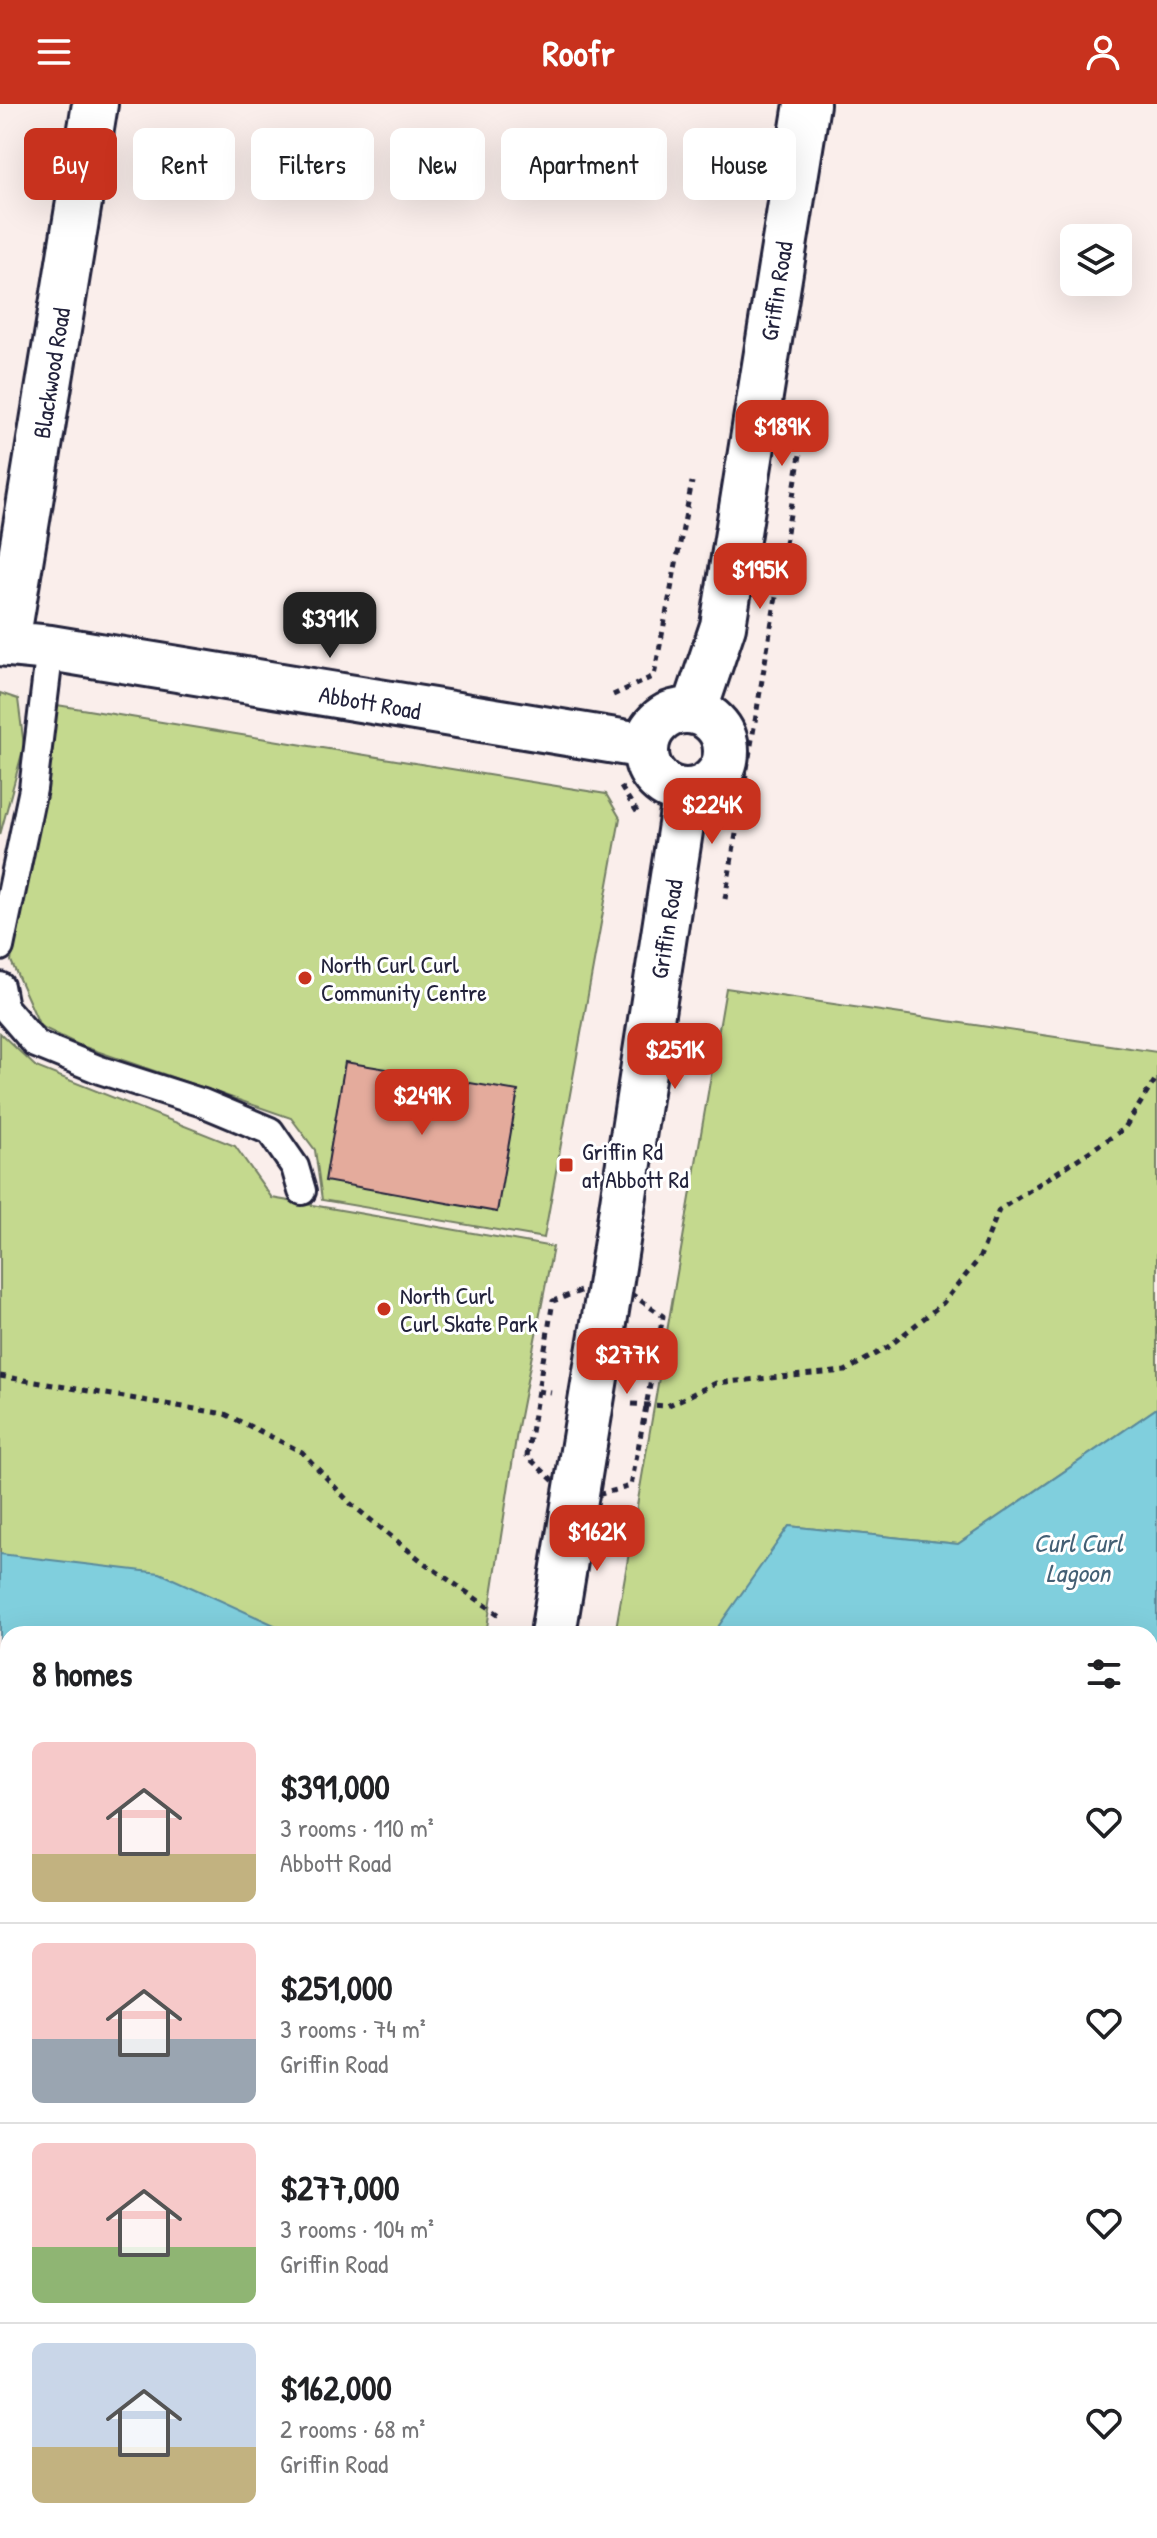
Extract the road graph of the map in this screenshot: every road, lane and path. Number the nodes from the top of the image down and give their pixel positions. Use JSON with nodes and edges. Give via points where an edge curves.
{"nodes":[{"id":1,"x":95,"y":104,"type":"edge"},
{"id":2,"x":807,"y":104,"type":"edge"},
{"id":3,"x":802,"y":443,"type":"dead end"},
{"id":4,"x":692,"y":482,"type":"dead end"},
{"id":5,"x":3,"y":643,"type":"edge"},
{"id":6,"x":50,"y":648,"type":"junction"},
{"id":7,"x":609,"y":704,"type":"dead end"},
{"id":8,"x":694,"y":712,"type":"junction"},
{"id":9,"x":646,"y":746,"type":"junction"},
{"id":10,"x":686,"y":792,"type":"junction"},
{"id":11,"x":725,"y":899,"type":"dead end"},
{"id":12,"x":0,"y":947,"type":"edge"},
{"id":13,"x":0,"y":986,"type":"edge"},
{"id":14,"x":1157,"y":1077,"type":"edge"},
{"id":15,"x":1153,"y":1090,"type":"edge"},
{"id":16,"x":302,"y":1191,"type":"dead end"},
{"id":17,"x":0,"y":1376,"type":"edge"},
{"id":18,"x":647,"y":1406,"type":"dead end"},
{"id":19,"x":501,"y":1616,"type":"dead end"},
{"id":20,"x":554,"y":1626,"type":"edge"}],
"edges":[{"from":1,"to":5,"type":"main road","name":"Blackwood Road"},
{"from":2,"to":8,"type":"main road","name":"Griffin Road","via":[[723,626]]},
{"from":3,"to":11,"type":"path"},
{"from":4,"to":7,"type":"path","via":[[654,676],[614,694]]},
{"from":5,"to":6,"type":"main road","name":"Abbott Road"},
{"from":6,"to":9,"type":"main road","name":"Abbott Road"},
{"from":6,"to":12,"type":"lane","via":[[33,789]]},
{"from":8,"to":9,"type":"main road","via":[[657,722]]},
{"from":8,"to":10,"type":"main road","via":[[717,725],[725,762],[710,783]]},
{"from":9,"to":10,"type":"main road","via":[[651,773]]},
{"from":10,"to":20,"type":"main road","name":"Griffin Road"},
{"from":13,"to":16,"type":"lane","via":[[4,1007],[36,1044],[270,1131],[295,1167]]},
{"from":14,"to":15,"type":"path"},
{"from":15,"to":18,"type":"path","via":[[1124,1129],[999,1210],[979,1259],[943,1303],[888,1347],[845,1371],[716,1383],[667,1406]]},
{"from":17,"to":19,"type":"path","via":[[225,1414],[302,1452],[351,1504]]}]}
